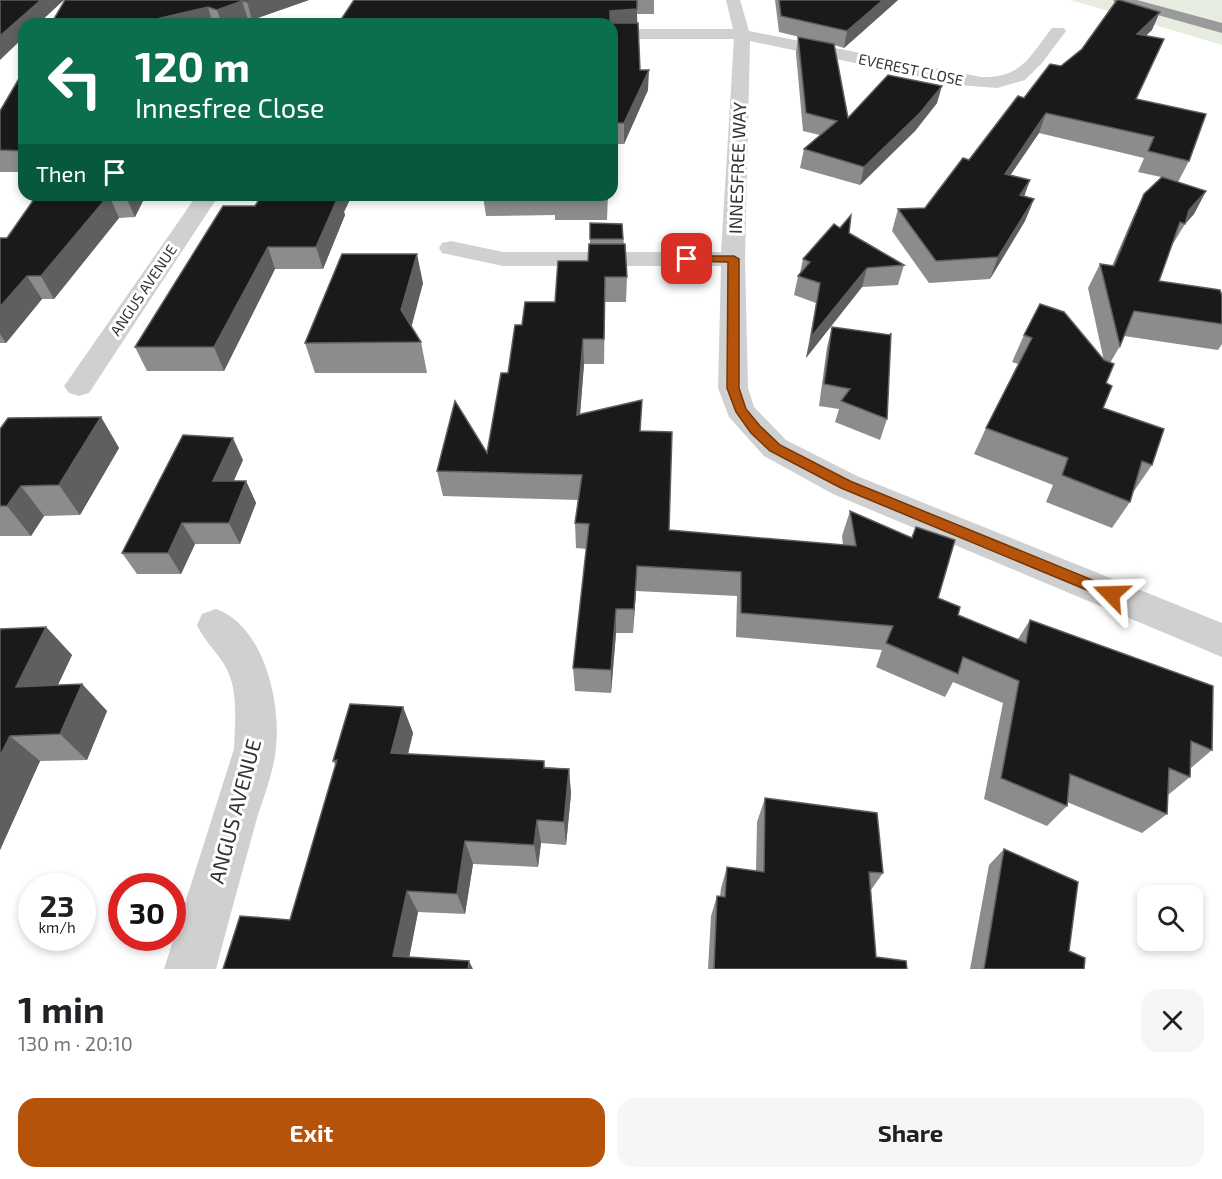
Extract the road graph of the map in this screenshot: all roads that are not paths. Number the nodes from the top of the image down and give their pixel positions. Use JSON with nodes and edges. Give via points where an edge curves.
{"nodes":[{"id":1,"x":733,"y":0,"type":"edge"},
{"id":2,"x":1120,"y":0,"type":"edge"},
{"id":3,"x":1222,"y":28,"type":"edge"},
{"id":4,"x":1058,"y":31,"type":"dead end"},
{"id":5,"x":618,"y":34,"type":"edge"},
{"id":6,"x":742,"y":34,"type":"junction"},
{"id":7,"x":204,"y":201,"type":"edge"},
{"id":8,"x":451,"y":248,"type":"dead end"},
{"id":9,"x":734,"y":259,"type":"junction"},
{"id":10,"x":79,"y":386,"type":"dead end"},
{"id":11,"x":216,"y":625,"type":"dead end"},
{"id":12,"x":1222,"y":640,"type":"edge"},
{"id":13,"x":190,"y":969,"type":"edge"}],
"edges":[{"from":1,"to":6,"type":"street","name":"INNESFREE WAY"},
{"from":2,"to":3,"type":"highway"},
{"from":4,"to":6,"type":"street","name":"EVEREST CLOSE","via":[[1021,78],[995,83],[960,80]]},
{"from":5,"to":6,"type":"street"},
{"from":6,"to":9,"type":"street","name":"INNESFREE WAY"},
{"from":7,"to":10,"type":"street","name":"ANGUS AVENUE"},
{"from":8,"to":9,"type":"street","via":[[503,259]]},
{"from":9,"to":12,"type":"street","name":"INNESFREE WAY","via":[[733,388],[740,410],[775,448],[845,485]]},
{"from":11,"to":13,"type":"street","name":"ANGUS AVENUE","via":[[233,642],[254,688],[255,749]]}]}
